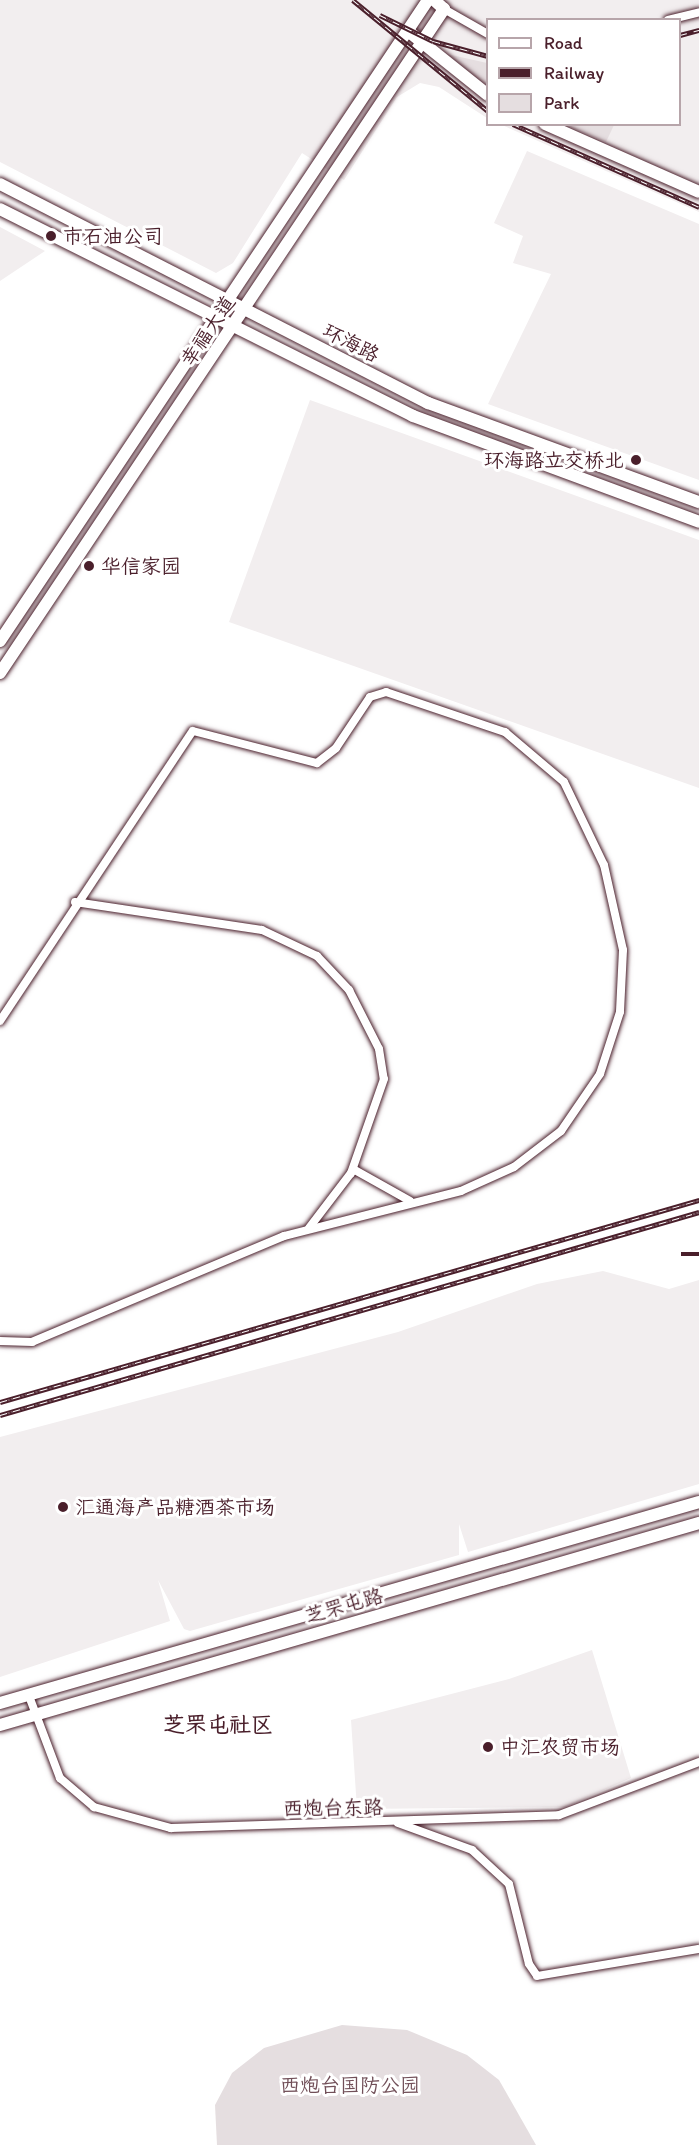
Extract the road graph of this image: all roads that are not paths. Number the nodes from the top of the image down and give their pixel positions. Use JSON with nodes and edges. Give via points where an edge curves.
{"nodes":[{"id":1,"x":428,"y":0,"type":"edge"},
{"id":2,"x":434,"y":0,"type":"edge"},
{"id":3,"x":444,"y":9,"type":"junction"},
{"id":4,"x":699,"y":12,"type":"edge"},
{"id":5,"x":676,"y":18,"type":"edge"},
{"id":6,"x":408,"y":31,"type":"junction"},
{"id":7,"x":486,"y":33,"type":"edge"},
{"id":8,"x":422,"y":43,"type":"junction"},
{"id":9,"x":486,"y":93,"type":"edge"},
{"id":10,"x":550,"y":126,"type":"edge"},
{"id":11,"x":0,"y":184,"type":"edge"},
{"id":12,"x":699,"y":192,"type":"edge"},
{"id":13,"x":0,"y":209,"type":"edge"},
{"id":14,"x":230,"y":303,"type":"junction"},
{"id":15,"x":245,"y":311,"type":"junction"},
{"id":16,"x":219,"y":319,"type":"junction"},
{"id":17,"x":235,"y":327,"type":"junction"},
{"id":18,"x":699,"y":502,"type":"edge"},
{"id":19,"x":699,"y":522,"type":"edge"},
{"id":20,"x":0,"y":641,"type":"edge"},
{"id":21,"x":0,"y":673,"type":"edge"},
{"id":22,"x":75,"y":902,"type":"junction"},
{"id":23,"x":1,"y":1015,"type":"edge"},
{"id":24,"x":353,"y":1169,"type":"junction"},
{"id":25,"x":410,"y":1201,"type":"junction"},
{"id":26,"x":308,"y":1229,"type":"junction"},
{"id":27,"x":0,"y":1341,"type":"edge"},
{"id":28,"x":699,"y":1502,"type":"edge"},
{"id":29,"x":699,"y":1523,"type":"edge"},
{"id":30,"x":29,"y":1696,"type":"junction"},
{"id":31,"x":0,"y":1702,"type":"edge"},
{"id":32,"x":34,"y":1715,"type":"junction"},
{"id":33,"x":0,"y":1725,"type":"edge"},
{"id":34,"x":699,"y":1762,"type":"edge"},
{"id":35,"x":398,"y":1822,"type":"junction"},
{"id":36,"x":699,"y":1949,"type":"edge"}],
"edges":[{"from":1,"to":6,"type":"main road","name":"幸福大道"},
{"from":2,"to":3,"type":"main road"},
{"from":3,"to":7,"type":"street"},
{"from":3,"to":8,"type":"main road","name":"幸福大道"},
{"from":4,"to":5,"type":"street"},
{"from":6,"to":8,"type":"main road"},
{"from":6,"to":14,"type":"main road","name":"幸福大道"},
{"from":8,"to":9,"type":"main road"},
{"from":8,"to":15,"type":"main road","name":"幸福大道"},
{"from":10,"to":12,"type":"main road"},
{"from":11,"to":14,"type":"main road","name":"环海路"},
{"from":13,"to":16,"type":"main road","name":"环海路"},
{"from":14,"to":15,"type":"main road","name":"环海路"},
{"from":14,"to":16,"type":"main road","name":"幸福大道"},
{"from":15,"to":17,"type":"main road","name":"幸福大道"},
{"from":15,"to":18,"type":"main road","name":"环海路","via":[[428,403]]},
{"from":16,"to":17,"type":"main road","name":"环海路"},
{"from":16,"to":20,"type":"main road","name":"幸福大道"},
{"from":17,"to":19,"type":"main road","name":"环海路","via":[[413,416]]},
{"from":17,"to":21,"type":"main road","name":"幸福大道"},
{"from":22,"to":23,"type":"street"},
{"from":22,"to":24,"type":"street","via":[[262,930],[302,946],[336,973],[366,1017],[384,1079]]},
{"from":22,"to":25,"type":"street","via":[[193,731],[317,763],[336,748],[370,697],[386,692],[505,732],[533,752],[570,792],[604,865],[623,950],[620,1012],[612,1044],[582,1104],[536,1152],[460,1191]]},
{"from":24,"to":25,"type":"street"},
{"from":24,"to":26,"type":"street"},
{"from":25,"to":26,"type":"street"},
{"from":26,"to":27,"type":"street","via":[[32,1342]]},
{"from":28,"to":30,"type":"main road","name":"芝罘屯路"},
{"from":29,"to":32,"type":"main road","name":"芝罘屯路"},
{"from":30,"to":31,"type":"main road","name":"芝罘屯路"},
{"from":30,"to":32,"type":"street","name":"西炮台东路"},
{"from":32,"to":33,"type":"main road","name":"芝罘屯路"},
{"from":32,"to":35,"type":"street","name":"西炮台东路","via":[[60,1778],[94,1807],[123,1819],[171,1828]]},
{"from":34,"to":35,"type":"street","name":"西炮台东路","via":[[559,1815]]},
{"from":35,"to":36,"type":"street","via":[[472,1850],[509,1884],[537,1976]]}]}
